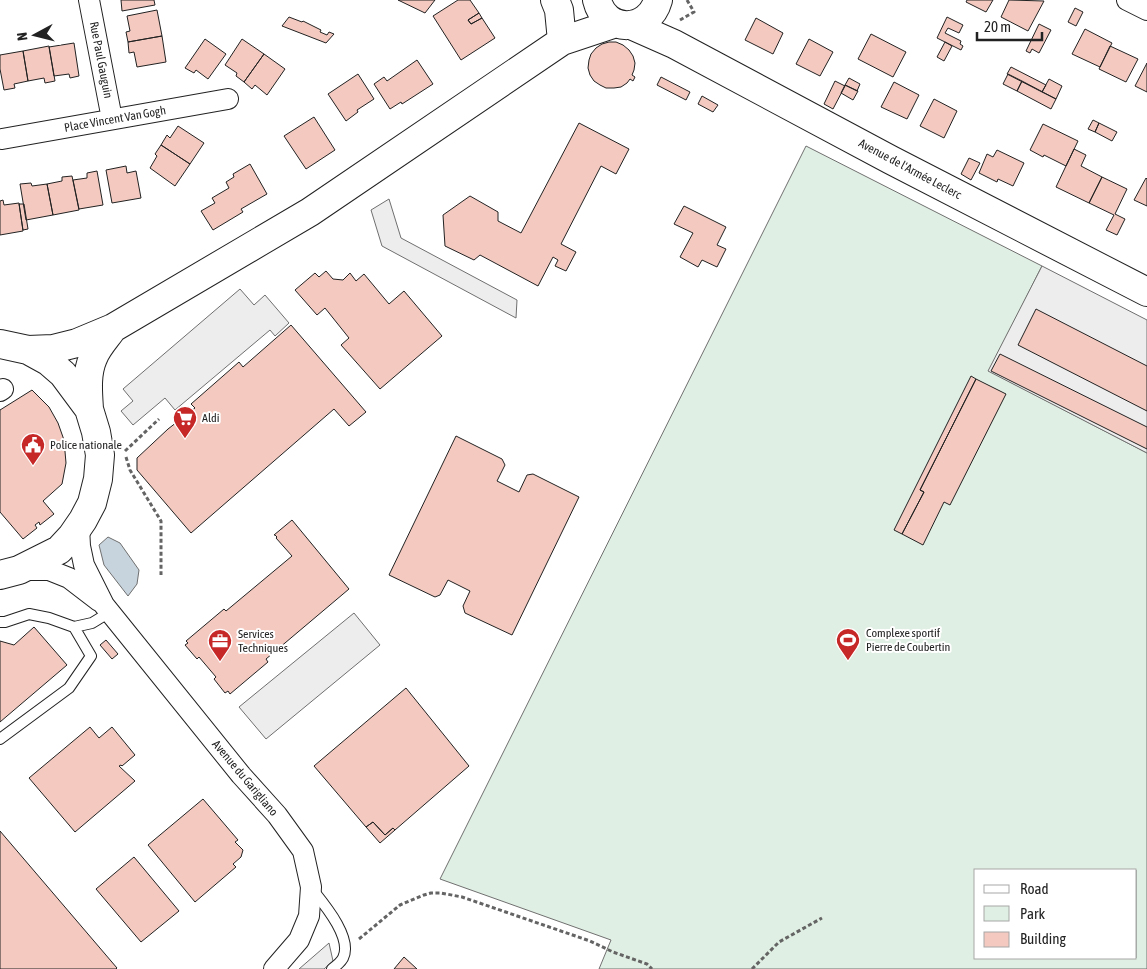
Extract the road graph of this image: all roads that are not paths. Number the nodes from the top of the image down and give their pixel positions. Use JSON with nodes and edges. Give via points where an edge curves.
{"nodes":[{"id":1,"x":89,"y":0,"type":"edge"},
{"id":2,"x":556,"y":0,"type":"edge"},
{"id":3,"x":568,"y":0,"type":"edge"},
{"id":4,"x":1127,"y":0,"type":"edge"},
{"id":5,"x":656,"y":5,"type":"edge"},
{"id":6,"x":1147,"y":10,"type":"edge"},
{"id":7,"x":608,"y":12,"type":"edge"},
{"id":8,"x":562,"y":41,"type":"junction"},
{"id":9,"x":674,"y":44,"type":"junction"},
{"id":10,"x":228,"y":99,"type":"dead end"},
{"id":11,"x":112,"y":119,"type":"junction"},
{"id":12,"x":1,"y":139,"type":"edge"},
{"id":13,"x":1147,"y":292,"type":"edge"},
{"id":14,"x":113,"y":328,"type":"junction"},
{"id":15,"x":0,"y":344,"type":"edge"},
{"id":16,"x":28,"y":350,"type":"junction"},
{"id":17,"x":89,"y":409,"type":"junction"},
{"id":18,"x":79,"y":526,"type":"junction"},
{"id":19,"x":10,"y":572,"type":"edge"},
{"id":20,"x":107,"y":609,"type":"junction"},
{"id":21,"x":0,"y":622,"type":"edge"},
{"id":22,"x":74,"y":627,"type":"junction"},
{"id":23,"x":0,"y":739,"type":"edge"},
{"id":24,"x":310,"y":887,"type":"junction"},
{"id":25,"x":274,"y":969,"type":"edge"},
{"id":26,"x":332,"y":969,"type":"edge"}],
"edges":[{"from":1,"to":11,"type":"street","name":"Rue Paul Gauguin"},
{"from":2,"to":8,"type":"main road"},
{"from":3,"to":7,"type":"main road","name":"Avenue de l'Armée Leclerc"},
{"from":4,"to":6,"type":"street"},
{"from":5,"to":7,"type":"main road","via":[[650,16],[638,24]]},
{"from":5,"to":9,"type":"main road"},
{"from":7,"to":8,"type":"main road"},
{"from":7,"to":9,"type":"main road","name":"Avenue de l'Armée Leclerc"},
{"from":8,"to":14,"type":"main road","via":[[310,212]]},
{"from":9,"to":13,"type":"main road","name":"Avenue de l'Armée Leclerc"},
{"from":10,"to":11,"type":"street","name":"Place Vincent Van Gogh"},
{"from":11,"to":12,"type":"street","name":"Place Vincent Van Gogh"},
{"from":14,"to":16,"type":"main road","via":[[77,343],[53,349]]},
{"from":14,"to":17,"type":"main road","via":[[92,359]]},
{"from":15,"to":16,"type":"main road"},
{"from":16,"to":17,"type":"main road","via":[[63,374]]},
{"from":17,"to":18,"type":"main road","via":[[100,455],[98,479],[92,503]]},
{"from":18,"to":19,"type":"main road","via":[[59,550]]},
{"from":18,"to":20,"type":"street","name":"Avenue du Garigliano","via":[[84,565]]},
{"from":19,"to":20,"type":"street","name":"Avenue du Garigliano","via":[[49,570],[69,578]]},
{"from":20,"to":22,"type":"lane","via":[[92,623]]},
{"from":20,"to":24,"type":"street","name":"Avenue du Garigliano","via":[[277,815],[302,852]]},
{"from":21,"to":22,"type":"lane","via":[[29,614]]},
{"from":22,"to":23,"type":"lane","via":[[90,656],[70,688]]},
{"from":24,"to":25,"type":"street","name":"Avenue du Garigliano","via":[[309,916],[299,940]]},
{"from":24,"to":26,"type":"lane","via":[[330,913],[345,941],[342,959]]}]}
